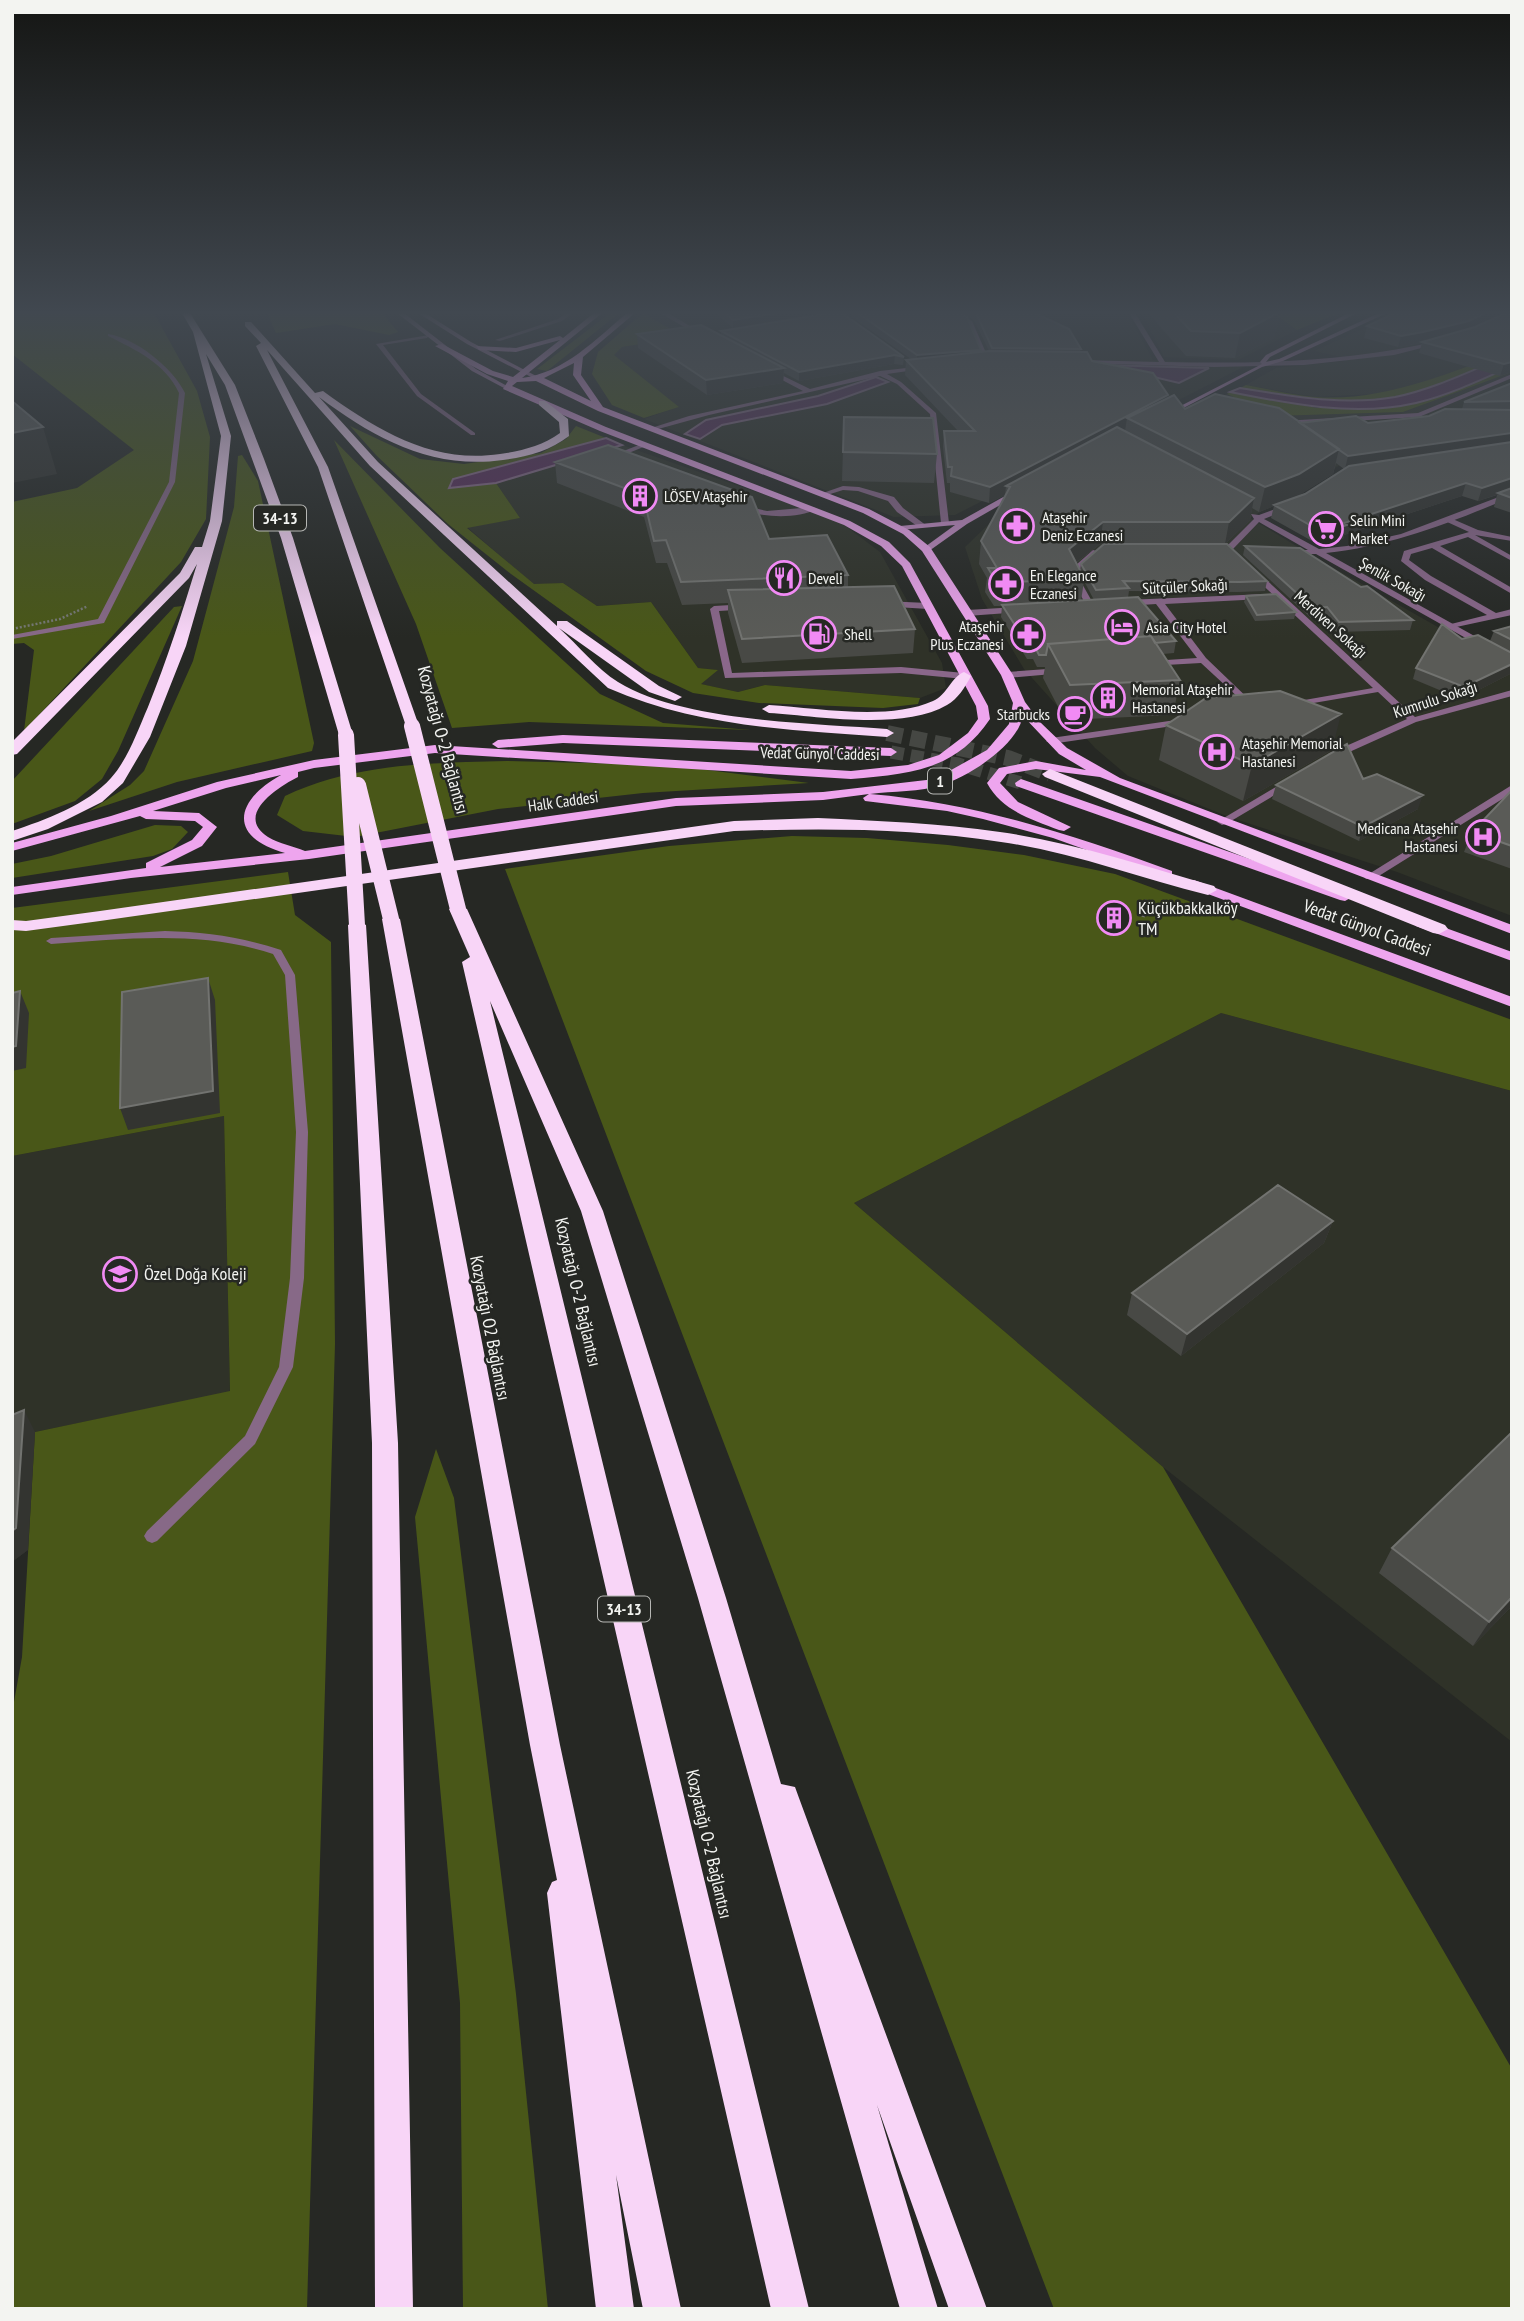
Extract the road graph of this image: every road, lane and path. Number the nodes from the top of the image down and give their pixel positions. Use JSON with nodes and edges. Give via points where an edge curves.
{"nodes":[{"id":1,"x":222,"y":421,"type":"edge"},
{"id":2,"x":244,"y":421,"type":"edge"},
{"id":3,"x":299,"y":421,"type":"edge"},
{"id":4,"x":334,"y":421,"type":"edge"},
{"id":5,"x":362,"y":421,"type":"edge"},
{"id":6,"x":455,"y":421,"type":"edge"},
{"id":7,"x":564,"y":421,"type":"edge"},
{"id":8,"x":588,"y":421,"type":"edge"},
{"id":9,"x":632,"y":421,"type":"edge"},
{"id":10,"x":674,"y":421,"type":"edge"},
{"id":11,"x":934,"y":421,"type":"edge"},
{"id":12,"x":1315,"y":421,"type":"edge"},
{"id":13,"x":651,"y":429,"type":"junction"},
{"id":14,"x":1280,"y":430,"type":"edge"},
{"id":15,"x":473,"y":434,"type":"dead end"},
{"id":16,"x":644,"y":444,"type":"junction"},
{"id":17,"x":632,"y":465,"type":"edge"},
{"id":18,"x":1028,"y":488,"type":"edge"},
{"id":19,"x":824,"y":494,"type":"junction"},
{"id":20,"x":1512,"y":495,"type":"edge"},
{"id":21,"x":727,"y":503,"type":"edge"},
{"id":22,"x":1297,"y":503,"type":"edge"},
{"id":23,"x":813,"y":509,"type":"junction"},
{"id":24,"x":1247,"y":512,"type":"edge"},
{"id":25,"x":1259,"y":518,"type":"junction"},
{"id":26,"x":1448,"y":519,"type":"junction"},
{"id":27,"x":216,"y":521,"type":"junction"},
{"id":28,"x":964,"y":522,"type":"junction"},
{"id":29,"x":945,"y":523,"type":"junction"},
{"id":30,"x":923,"y":526,"type":"junction"},
{"id":31,"x":900,"y":528,"type":"junction"},
{"id":32,"x":1472,"y":533,"type":"junction"},
{"id":33,"x":1512,"y":539,"type":"edge"},
{"id":34,"x":1433,"y":545,"type":"junction"},
{"id":35,"x":926,"y":549,"type":"junction"},
{"id":36,"x":1100,"y":549,"type":"edge"},
{"id":37,"x":1216,"y":549,"type":"edge"},
{"id":38,"x":1228,"y":549,"type":"junction"},
{"id":39,"x":1241,"y":550,"type":"dead end"},
{"id":40,"x":1280,"y":552,"type":"edge"},
{"id":41,"x":1318,"y":553,"type":"junction"},
{"id":42,"x":1512,"y":559,"type":"edge"},
{"id":43,"x":493,"y":572,"type":"junction"},
{"id":44,"x":1512,"y":592,"type":"edge"},
{"id":45,"x":1279,"y":595,"type":"junction"},
{"id":46,"x":1158,"y":602,"type":"junction"},
{"id":47,"x":872,"y":603,"type":"edge"},
{"id":48,"x":1117,"y":604,"type":"edge"},
{"id":49,"x":1090,"y":605,"type":"junction"},
{"id":50,"x":1104,"y":605,"type":"edge"},
{"id":51,"x":88,"y":606,"type":"dead end"},
{"id":52,"x":928,"y":606,"type":"junction"},
{"id":53,"x":1076,"y":606,"type":"edge"},
{"id":54,"x":755,"y":607,"type":"edge"},
{"id":55,"x":1022,"y":609,"type":"edge"},
{"id":56,"x":1512,"y":612,"type":"edge"},
{"id":57,"x":967,"y":613,"type":"junction"},
{"id":58,"x":1493,"y":615,"type":"junction"},
{"id":59,"x":1450,"y":627,"type":"junction"},
{"id":60,"x":12,"y":629,"type":"edge"},
{"id":61,"x":1203,"y":660,"type":"junction"},
{"id":62,"x":1512,"y":661,"type":"edge"},
{"id":63,"x":1138,"y":665,"type":"edge"},
{"id":64,"x":1072,"y":670,"type":"edge"},
{"id":65,"x":1007,"y":675,"type":"junction"},
{"id":66,"x":964,"y":676,"type":"junction"},
{"id":67,"x":1381,"y":689,"type":"junction"},
{"id":68,"x":1512,"y":692,"type":"edge"},
{"id":69,"x":1018,"y":703,"type":"junction"},
{"id":70,"x":1282,"y":707,"type":"edge"},
{"id":71,"x":1269,"y":709,"type":"edge"},
{"id":72,"x":1257,"y":711,"type":"junction"},
{"id":73,"x":1243,"y":713,"type":"edge"},
{"id":74,"x":1413,"y":720,"type":"junction"},
{"id":75,"x":1188,"y":721,"type":"edge"},
{"id":76,"x":887,"y":733,"type":"tunnel mouth"},
{"id":77,"x":346,"y":735,"type":"junction"},
{"id":78,"x":1051,"y":741,"type":"junction"},
{"id":79,"x":435,"y":749,"type":"junction"},
{"id":80,"x":12,"y":751,"type":"edge"},
{"id":81,"x":891,"y":752,"type":"tunnel mouth"},
{"id":82,"x":314,"y":764,"type":"junction"},
{"id":83,"x":1317,"y":765,"type":"edge"},
{"id":84,"x":1306,"y":772,"type":"edge"},
{"id":85,"x":1050,"y":774,"type":"tunnel mouth"},
{"id":86,"x":1115,"y":780,"type":"junction"},
{"id":87,"x":1021,"y":783,"type":"tunnel mouth"},
{"id":88,"x":1512,"y":788,"type":"edge"},
{"id":89,"x":823,"y":796,"type":"junction"},
{"id":90,"x":116,"y":819,"type":"junction"},
{"id":91,"x":1222,"y":822,"type":"junction"},
{"id":92,"x":12,"y":836,"type":"edge"},
{"id":93,"x":12,"y":848,"type":"edge"},
{"id":94,"x":309,"y":855,"type":"junction"},
{"id":95,"x":131,"y":874,"type":"junction"},
{"id":96,"x":1370,"y":877,"type":"junction"},
{"id":97,"x":1208,"y":890,"type":"junction"},
{"id":98,"x":12,"y":891,"type":"edge"},
{"id":99,"x":458,"y":909,"type":"junction"},
{"id":100,"x":12,"y":925,"type":"edge"},
{"id":101,"x":1439,"y":929,"type":"junction"},
{"id":102,"x":1512,"y":930,"type":"edge"},
{"id":103,"x":1512,"y":957,"type":"edge"},
{"id":104,"x":1512,"y":1002,"type":"edge"},
{"id":105,"x":712,"y":1598,"type":"junction"},
{"id":106,"x":545,"y":1745,"type":"junction"},
{"id":107,"x":394,"y":2309,"type":"edge"},
{"id":108,"x":615,"y":2309,"type":"edge"},
{"id":109,"x":663,"y":2309,"type":"edge"},
{"id":110,"x":790,"y":2309,"type":"edge"},
{"id":111,"x":919,"y":2309,"type":"edge"},
{"id":112,"x":968,"y":2309,"type":"edge"}],
"edges":[{"from":1,"to":27,"type":"highway","via":[[226,436]]},
{"from":2,"to":77,"type":"highway","number":"34-13","via":[[287,538]]},
{"from":3,"to":99,"type":"highway","name":"Kozyatağı O-2 Bağlantısı","number":"34-13","bridge":true,"via":[[323,467],[392,662]]},
{"from":4,"to":43,"type":"highway"},
{"from":5,"to":7,"type":"highway","via":[[400,444],[455,459],[500,458],[556,442],[565,434]]},
{"from":6,"to":15,"type":"street"},
{"from":8,"to":16,"type":"main road","name":"Vedat Günyol Caddesi"},
{"from":9,"to":13,"type":"main road"},
{"from":10,"to":13,"type":"street"},
{"from":11,"to":29,"type":"street"},
{"from":12,"to":14,"type":"street","via":[[1271,424]]},
{"from":13,"to":19,"type":"main road"},
{"from":16,"to":17,"type":"street","via":[[623,453],[620,460]]},
{"from":16,"to":23,"type":"main road","name":"Vedat Günyol Caddesi"},
{"from":18,"to":28,"type":"street"},
{"from":19,"to":30,"type":"street","via":[[859,489],[891,499]]},
{"from":19,"to":31,"type":"main road"},
{"from":20,"to":26,"type":"street"},
{"from":21,"to":23,"type":"street","via":[[772,514]]},
{"from":22,"to":25,"type":"street"},
{"from":23,"to":52,"type":"main road","name":"Vedat Günyol Caddesi","via":[[885,544],[901,558]]},
{"from":24,"to":25,"type":"street","name":"Şenlik Sokağı"},
{"from":25,"to":38,"type":"street"},
{"from":25,"to":41,"type":"street","name":"Şenlik Sokağı"},
{"from":26,"to":32,"type":"street"},
{"from":26,"to":41,"type":"street","via":[[1396,537]]},
{"from":27,"to":80,"type":"highway","via":[[185,575]]},
{"from":27,"to":92,"type":"highway","via":[[179,646],[143,737],[118,780],[96,799]]},
{"from":28,"to":29,"type":"street"},
{"from":28,"to":35,"type":"street"},
{"from":29,"to":30,"type":"street"},
{"from":30,"to":31,"type":"street"},
{"from":31,"to":35,"type":"main road"},
{"from":32,"to":33,"type":"street"},
{"from":32,"to":34,"type":"street"},
{"from":32,"to":42,"type":"street"},
{"from":34,"to":44,"type":"street"},
{"from":34,"to":58,"type":"street","via":[[1407,553],[1405,561]]},
{"from":35,"to":57,"type":"main road"},
{"from":36,"to":49,"type":"street","via":[[1072,572]]},
{"from":37,"to":38,"type":"street"},
{"from":38,"to":39,"type":"street"},
{"from":38,"to":45,"type":"street","name":"Merdiven Sokağı"},
{"from":40,"to":41,"type":"street"},
{"from":41,"to":59,"type":"street","name":"Şenlik Sokağı"},
{"from":43,"to":66,"type":"highway","via":[[654,689],[685,699],[754,709],[886,714],[939,704],[956,691]]},
{"from":43,"to":76,"type":"highway","via":[[592,669],[633,696],[691,713]]},
{"from":45,"to":46,"type":"street","name":"Sütçüler Sokağı"},
{"from":45,"to":67,"type":"street","name":"Merdiven Sokağı"},
{"from":46,"to":48,"type":"street","name":"Sütçüler Sokağı"},
{"from":46,"to":61,"type":"street"},
{"from":47,"to":52,"type":"street"},
{"from":49,"to":50,"type":"street"},
{"from":49,"to":53,"type":"street"},
{"from":51,"to":60,"type":"path"},
{"from":52,"to":66,"type":"main road","name":"Vedat Günyol Caddesi"},
{"from":54,"to":66,"type":"street","via":[[714,609],[728,676],[901,670]]},
{"from":55,"to":57,"type":"street"},
{"from":56,"to":58,"type":"street"},
{"from":57,"to":65,"type":"main road"},
{"from":58,"to":59,"type":"street"},
{"from":59,"to":62,"type":"street","name":"Şenlik Sokağı"},
{"from":61,"to":63,"type":"street"},
{"from":61,"to":72,"type":"street"},
{"from":64,"to":65,"type":"street"},
{"from":65,"to":69,"type":"main road"},
{"from":66,"to":79,"type":"main road","name":"Vedat Günyol Caddesi","via":[[982,706],[985,719],[978,732],[945,757],[908,770],[851,775]]},
{"from":67,"to":70,"type":"street"},
{"from":67,"to":74,"type":"street","name":"Merdiven Sokağı"},
{"from":68,"to":74,"type":"street","name":"Kumrulu Sokağı"},
{"from":69,"to":78,"type":"main road"},
{"from":69,"to":89,"type":"main road","number":"1","via":[[1015,725],[991,753],[938,782]]},
{"from":71,"to":72,"type":"street"},
{"from":72,"to":73,"type":"street"},
{"from":74,"to":83,"type":"street","name":"Kumrulu Sokağı"},
{"from":75,"to":78,"type":"street"},
{"from":77,"to":106,"type":"highway","name":"Kozyatağı O2 Bağlantısı","number":"34-13","bridge":true,"via":[[391,919]]},
{"from":77,"to":107,"type":"highway","bridge":true,"via":[[385,1443]]},
{"from":78,"to":86,"type":"main road"},
{"from":79,"to":81,"type":"main road","via":[[563,739]]},
{"from":79,"to":82,"type":"main road","name":"Vedat Günyol Caddesi"},
{"from":82,"to":90,"type":"main road","via":[[222,785]]},
{"from":82,"to":94,"type":"main road","via":[[283,778],[253,802],[247,815],[251,831],[264,842]]},
{"from":84,"to":91,"type":"street"},
{"from":85,"to":101,"type":"highway"},
{"from":86,"to":91,"type":"main road"},
{"from":86,"to":97,"type":"main road","via":[[1035,765],[1003,771],[993,783],[996,793],[1013,805]]},
{"from":87,"to":101,"type":"main road"},
{"from":88,"to":96,"type":"street"},
{"from":89,"to":94,"type":"main road","name":"Halk Caddesi","via":[[676,802]]},
{"from":89,"to":97,"type":"main road","via":[[892,799],[999,817],[1080,841]]},
{"from":90,"to":93,"type":"main road"},
{"from":90,"to":95,"type":"main road","via":[[171,814],[198,817],[210,827],[197,843]]},
{"from":91,"to":96,"type":"main road"},
{"from":94,"to":95,"type":"main road","name":"Halk Caddesi"},
{"from":95,"to":98,"type":"main road"},
{"from":96,"to":102,"type":"main road"},
{"from":97,"to":100,"type":"highway","via":[[1093,856],[1002,837],[818,823],[733,826]]},
{"from":97,"to":104,"type":"main road","name":"Vedat Günyol Caddesi"},
{"from":99,"to":105,"type":"highway","via":[[592,1211]]},
{"from":99,"to":110,"type":"highway","name":"Kozyatağı O-2 Bağlantısı","number":"34-13"},
{"from":101,"to":103,"type":"main road"},
{"from":105,"to":111,"type":"highway"},
{"from":105,"to":112,"type":"highway"},
{"from":106,"to":108,"type":"highway"},
{"from":106,"to":109,"type":"highway","number":"34-13"}]}
